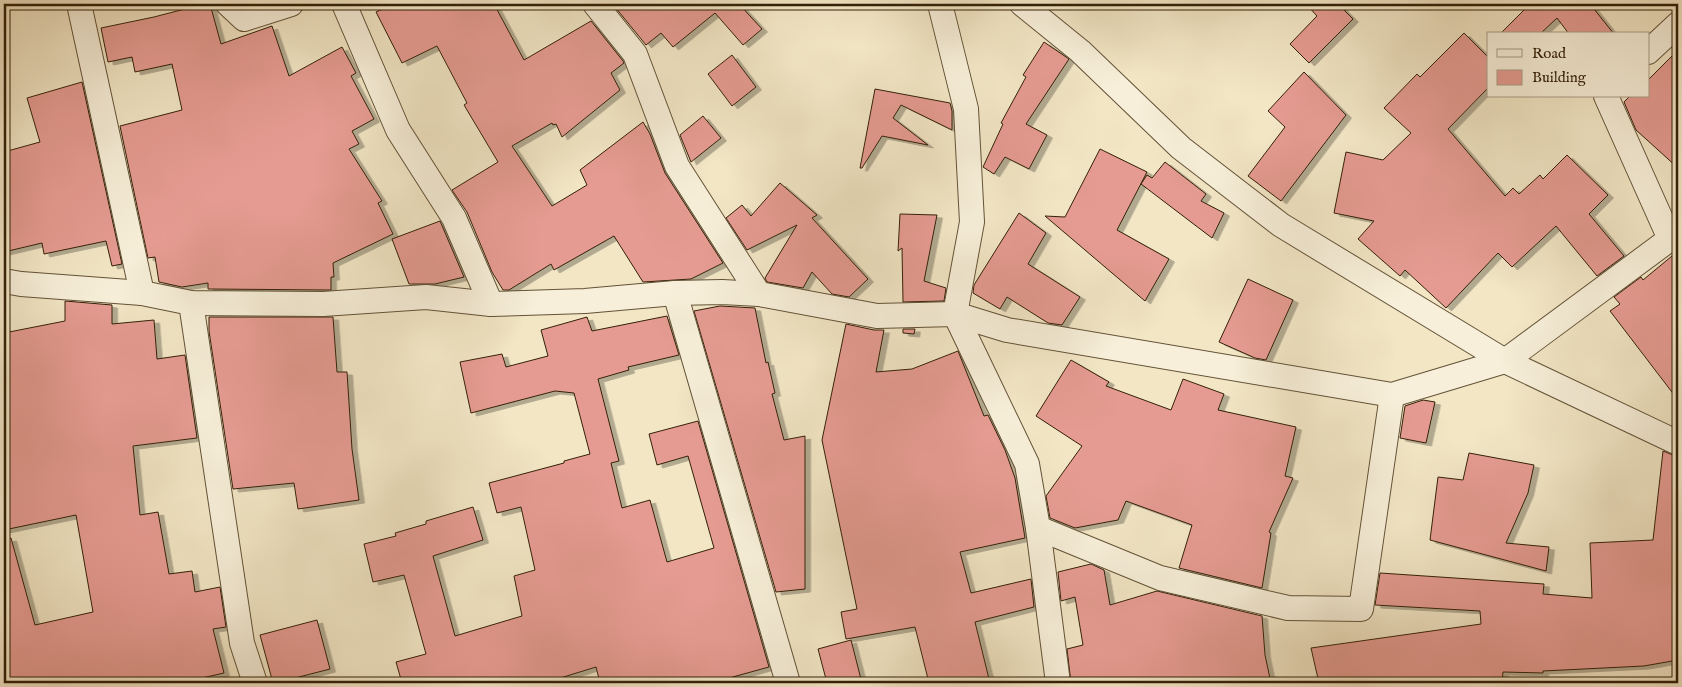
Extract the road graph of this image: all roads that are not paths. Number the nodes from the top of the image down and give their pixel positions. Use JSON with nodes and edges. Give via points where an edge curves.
{"nodes":[{"id":1,"x":78,"y":4,"type":"edge"},
{"id":2,"x":228,"y":4,"type":"edge"},
{"id":3,"x":291,"y":4,"type":"edge"},
{"id":4,"x":344,"y":4,"type":"edge"},
{"id":5,"x":595,"y":4,"type":"edge"},
{"id":6,"x":940,"y":4,"type":"edge"},
{"id":7,"x":1022,"y":4,"type":"edge"},
{"id":8,"x":1678,"y":24,"type":"edge"},
{"id":9,"x":1650,"y":50,"type":"edge"},
{"id":10,"x":1607,"y":98,"type":"edge"},
{"id":11,"x":4,"y":281,"type":"edge"},
{"id":12,"x":142,"y":293,"type":"junction"},
{"id":13,"x":675,"y":293,"type":"junction"},
{"id":14,"x":759,"y":294,"type":"junction"},
{"id":15,"x":191,"y":303,"type":"junction"},
{"id":16,"x":492,"y":304,"type":"junction"},
{"id":17,"x":955,"y":314,"type":"junction"},
{"id":18,"x":1505,"y":361,"type":"junction"},
{"id":19,"x":1392,"y":396,"type":"junction"},
{"id":20,"x":1678,"y":443,"type":"edge"},
{"id":21,"x":1038,"y":528,"type":"junction"},
{"id":22,"x":783,"y":682,"type":"edge"},
{"id":23,"x":255,"y":683,"type":"edge"},
{"id":24,"x":1058,"y":683,"type":"edge"}],
"edges":[{"from":1,"to":12,"type":"street"},
{"from":2,"to":3,"type":"street","via":[[244,19]]},
{"from":4,"to":16,"type":"street","via":[[398,130],[454,218]]},
{"from":5,"to":14,"type":"street","via":[[635,54],[677,166]]},
{"from":6,"to":17,"type":"street","via":[[966,109],[972,222]]},
{"from":7,"to":18,"type":"street","via":[[1080,51],[1181,148],[1280,225]]},
{"from":8,"to":9,"type":"street"},
{"from":10,"to":18,"type":"street","via":[[1670,239]]},
{"from":11,"to":12,"type":"street"},
{"from":12,"to":15,"type":"street"},
{"from":13,"to":14,"type":"street"},
{"from":13,"to":16,"type":"street","via":[[585,301]]},
{"from":13,"to":22,"type":"street"},
{"from":14,"to":17,"type":"street","via":[[877,316]]},
{"from":15,"to":16,"type":"street","via":[[323,304],[426,298]]},
{"from":15,"to":23,"type":"street","via":[[242,643]]},
{"from":17,"to":19,"type":"street","via":[[1007,330]]},
{"from":17,"to":21,"type":"street","via":[[1027,464]]},
{"from":18,"to":19,"type":"street"},
{"from":18,"to":20,"type":"street"},
{"from":19,"to":21,"type":"street","via":[[1362,609],[1288,608],[1160,578]]},
{"from":21,"to":24,"type":"street"}]}
